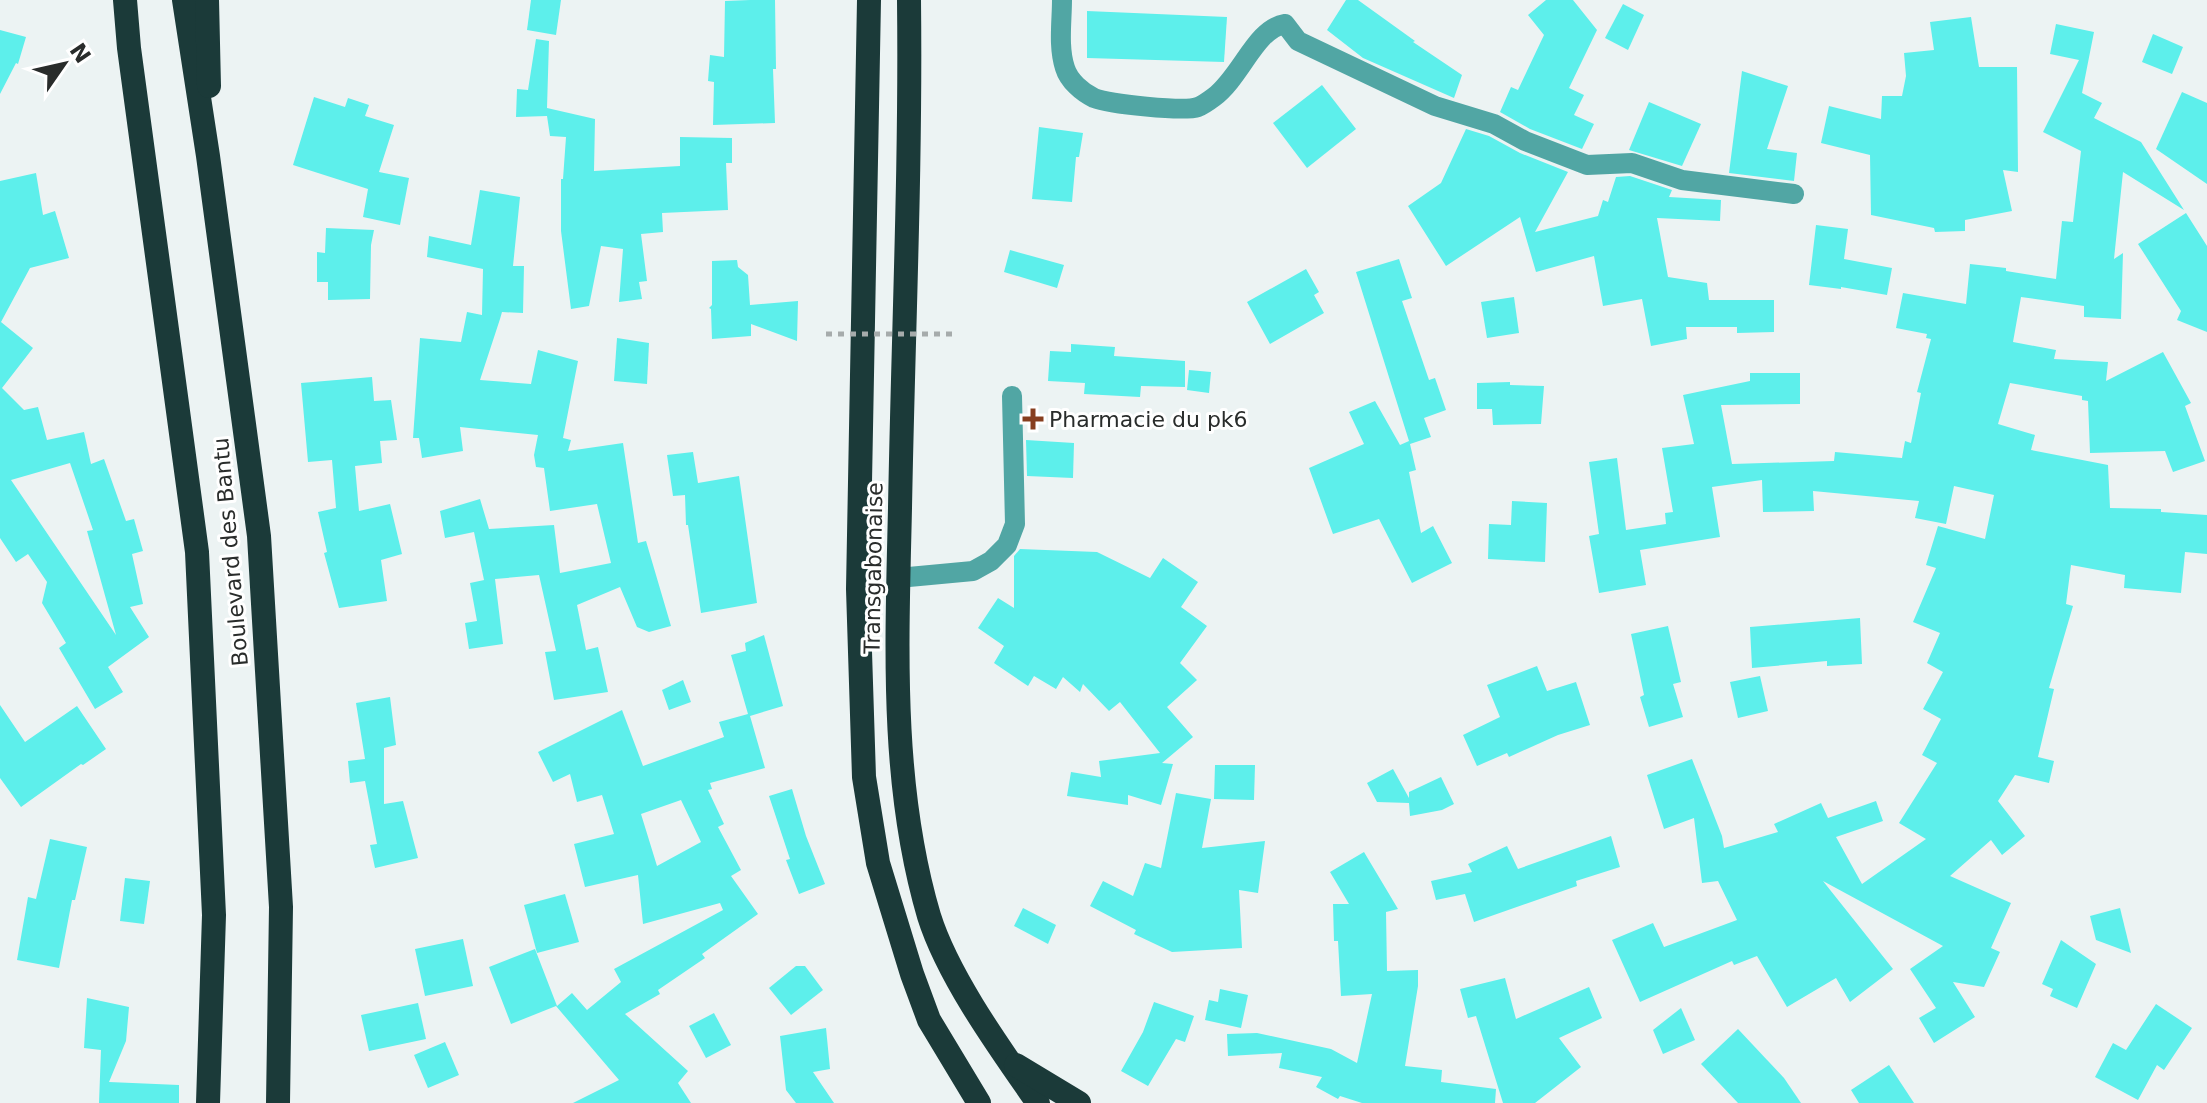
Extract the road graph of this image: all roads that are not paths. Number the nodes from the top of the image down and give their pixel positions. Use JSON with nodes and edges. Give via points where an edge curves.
{"nodes":[{"id":1,"x":114,"y":0,"type":"edge"},
{"id":2,"x":125,"y":0,"type":"edge"},
{"id":3,"x":184,"y":0,"type":"edge"},
{"id":4,"x":207,"y":0,"type":"edge"},
{"id":5,"x":869,"y":0,"type":"edge"},
{"id":6,"x":909,"y":0,"type":"edge"},
{"id":7,"x":1062,"y":0,"type":"edge"},
{"id":8,"x":129,"y":48,"type":"junction"},
{"id":9,"x":208,"y":156,"type":"junction"},
{"id":10,"x":1794,"y":194,"type":"dead end"},
{"id":11,"x":1012,"y":396,"type":"dead end"},
{"id":12,"x":898,"y":578,"type":"junction"},
{"id":13,"x":1009,"y":1061,"type":"junction"},
{"id":14,"x":208,"y":1103,"type":"edge"},
{"id":15,"x":278,"y":1103,"type":"edge"},
{"id":16,"x":979,"y":1103,"type":"edge"},
{"id":17,"x":1038,"y":1103,"type":"edge"},
{"id":18,"x":1079,"y":1103,"type":"edge"}],
"edges":[{"from":1,"to":8,"type":"highway"},
{"from":2,"to":8,"type":"highway","name":"Boulevard des Bantu"},
{"from":3,"to":9,"type":"highway","name":"Boulevard des Bantu"},
{"from":4,"to":9,"type":"highway"},
{"from":5,"to":16,"type":"highway","name":"Transgabonaise","via":[[858,589],[864,777],[878,863],[916,986],[929,1020]]},
{"from":6,"to":12,"type":"highway","name":"Transgabonaise"},
{"from":7,"to":10,"type":"street","via":[[1065,69],[1076,87],[1096,99],[1197,108],[1237,75],[1273,26],[1285,24],[1298,41],[1435,106],[1494,124],[1587,165],[1632,163],[1682,180]]},
{"from":8,"to":14,"type":"highway","name":"Boulevard des Bantu","via":[[197,552],[214,915]]},
{"from":9,"to":15,"type":"highway","name":"Boulevard des Bantu","via":[[259,536],[281,907]]},
{"from":11,"to":12,"type":"street","via":[[1015,524],[1007,545],[973,571]]},
{"from":12,"to":13,"type":"highway","name":"Transgabonaise","via":[[898,712],[908,826],[930,918],[959,982]]},
{"from":13,"to":17,"type":"highway","name":"Transgabonaise"},
{"from":13,"to":18,"type":"highway"}]}
